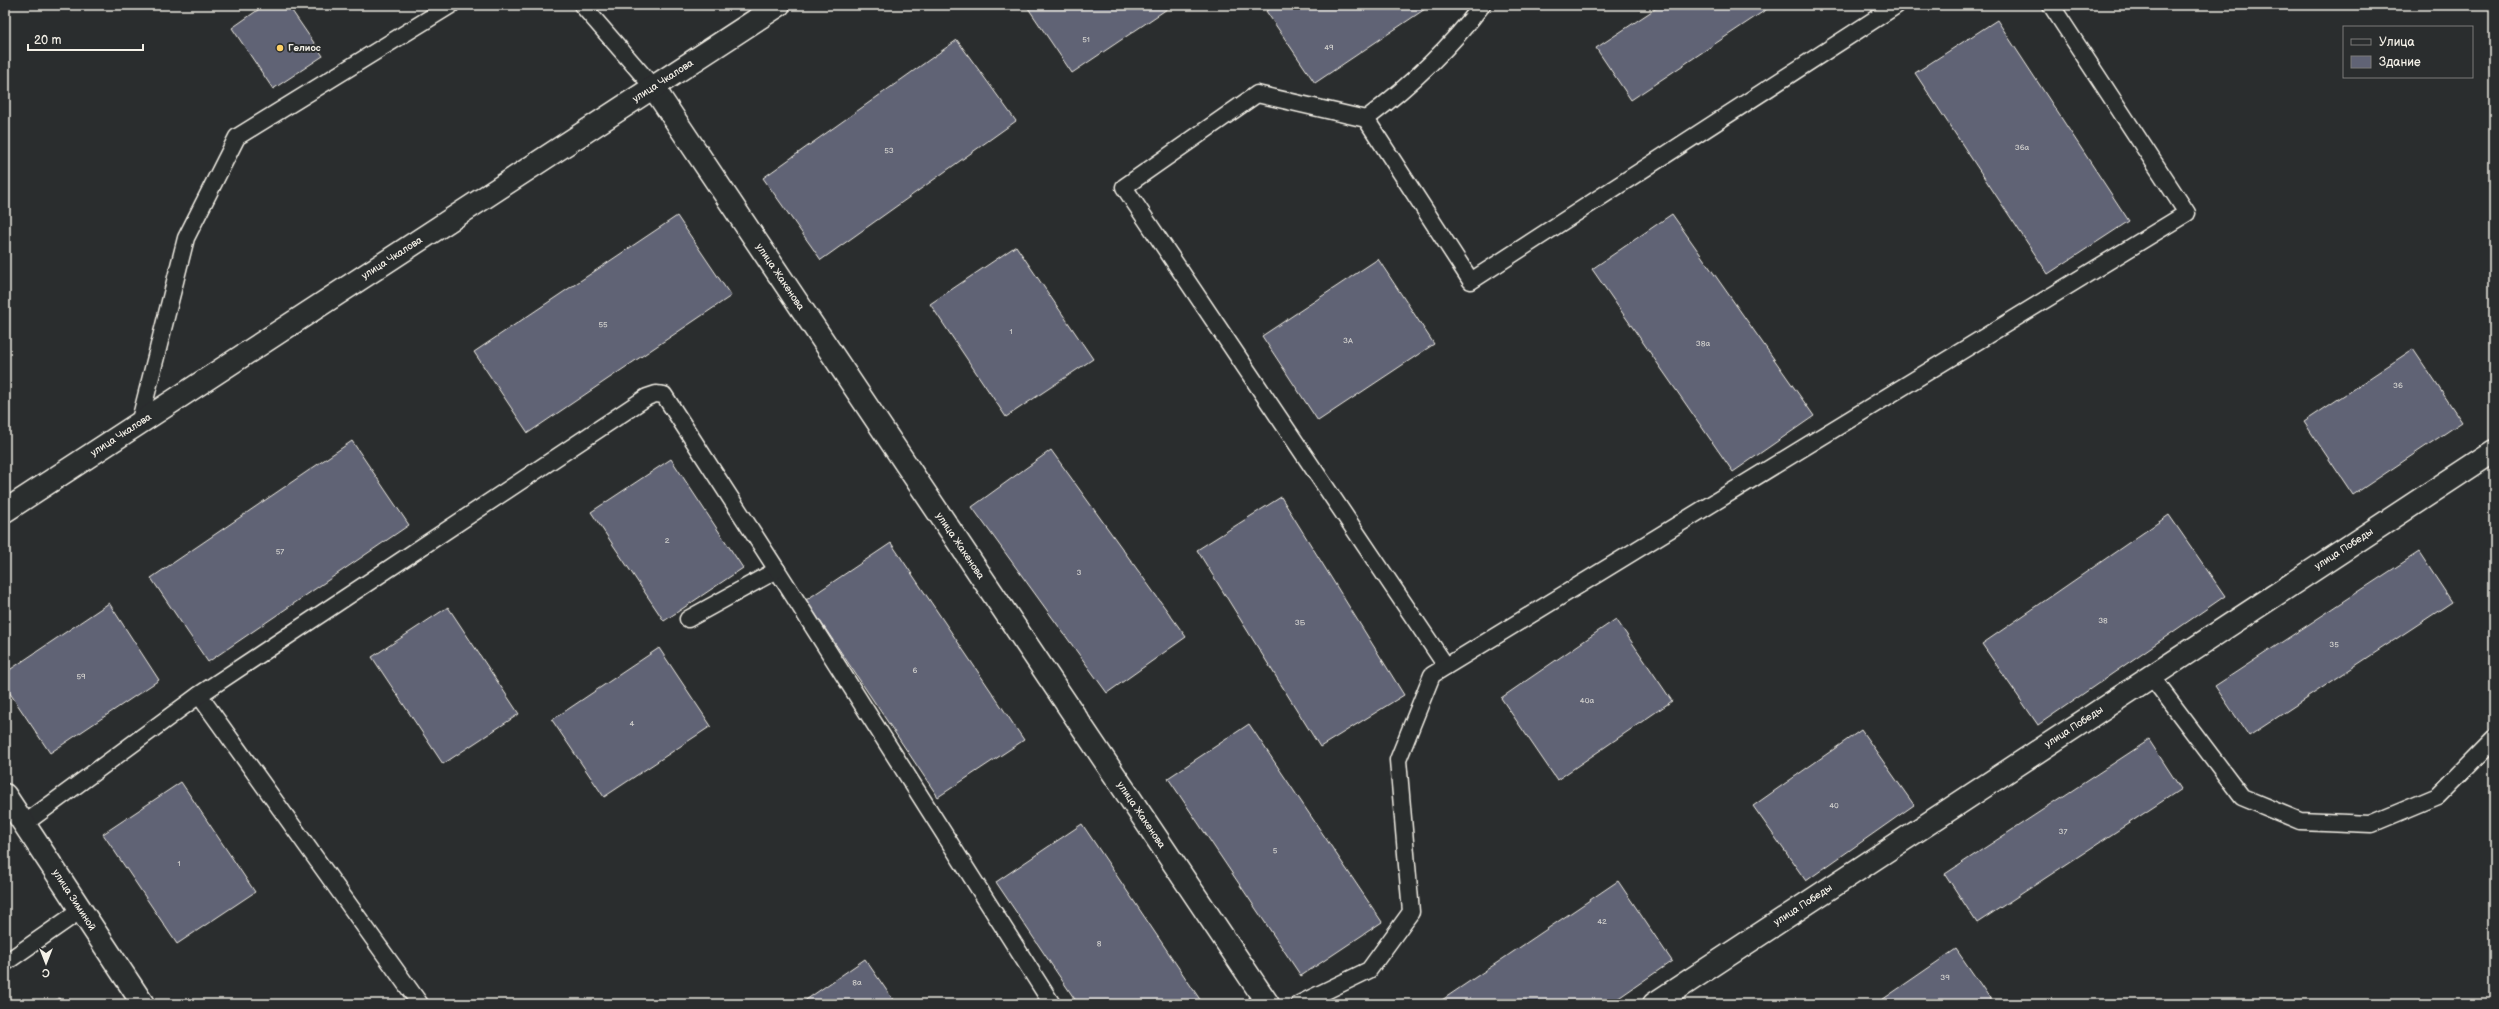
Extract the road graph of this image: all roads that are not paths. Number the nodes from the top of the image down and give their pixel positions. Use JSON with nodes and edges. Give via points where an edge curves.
{"nodes":[{"id":1,"x":451,"y":5,"type":"edge"},
{"id":2,"x":582,"y":5,"type":"edge"},
{"id":3,"x":779,"y":5,"type":"edge"},
{"id":4,"x":1482,"y":5,"type":"edge"},
{"id":5,"x":1897,"y":5,"type":"edge"},
{"id":6,"x":2051,"y":5,"type":"edge"},
{"id":7,"x":653,"y":87,"type":"junction"},
{"id":8,"x":1366,"y":119,"type":"junction"},
{"id":9,"x":139,"y":424,"type":"junction"},
{"id":10,"x":2494,"y":451,"type":"edge"},
{"id":11,"x":5,"y":511,"type":"edge"},
{"id":12,"x":777,"y":570,"type":"junction"},
{"id":13,"x":688,"y":620,"type":"dead end"},
{"id":14,"x":1446,"y":666,"type":"junction"},
{"id":15,"x":2151,"y":676,"type":"junction"},
{"id":16,"x":199,"y":695,"type":"junction"},
{"id":17,"x":2494,"y":739,"type":"edge"},
{"id":18,"x":5,"y":795,"type":"edge"},
{"id":19,"x":24,"y":824,"type":"junction"},
{"id":20,"x":81,"y":910,"type":"junction"},
{"id":21,"x":5,"y":963,"type":"edge"},
{"id":22,"x":143,"y":1004,"type":"edge"},
{"id":23,"x":420,"y":1004,"type":"edge"},
{"id":24,"x":1052,"y":1004,"type":"edge"},
{"id":25,"x":1268,"y":1004,"type":"edge"},
{"id":26,"x":1299,"y":1004,"type":"edge"},
{"id":27,"x":1654,"y":1004,"type":"edge"}],
"edges":[{"from":1,"to":9,"type":"lane","via":[[237,137],[186,238]]},
{"from":2,"to":7,"type":"lane"},
{"from":3,"to":7,"type":"street","name":"улица Чкалова"},
{"from":4,"to":8,"type":"lane","via":[[1404,90]]},
{"from":5,"to":8,"type":"lane","via":[[1471,281]]},
{"from":6,"to":14,"type":"lane","via":[[2187,213]]},
{"from":7,"to":9,"type":"street","name":"улица Чкалова"},
{"from":7,"to":25,"type":"street","name":"улица Жакенова"},
{"from":8,"to":14,"type":"lane","via":[[1258,94],[1124,187]]},
{"from":9,"to":11,"type":"street","name":"улица Чкалова"},
{"from":10,"to":15,"type":"street","name":"улица Победы"},
{"from":12,"to":13,"type":"lane"},
{"from":12,"to":16,"type":"lane","via":[[664,395],[656,394],[647,397]]},
{"from":12,"to":24,"type":"lane"},
{"from":14,"to":26,"type":"lane","via":[[1432,675],[1398,760],[1411,912],[1369,970]]},
{"from":15,"to":17,"type":"lane","via":[[2242,798],[2300,820],[2371,824],[2431,799],[2438,796]]},
{"from":15,"to":27,"type":"street","name":"улица Победы"},
{"from":16,"to":19,"type":"lane"},
{"from":16,"to":23,"type":"lane"},
{"from":18,"to":19,"type":"street","name":"улица Зиминой"},
{"from":19,"to":20,"type":"street","name":"улица Зиминой"},
{"from":20,"to":21,"type":"lane"},
{"from":20,"to":22,"type":"street","name":"улица Зиминой"}]}
